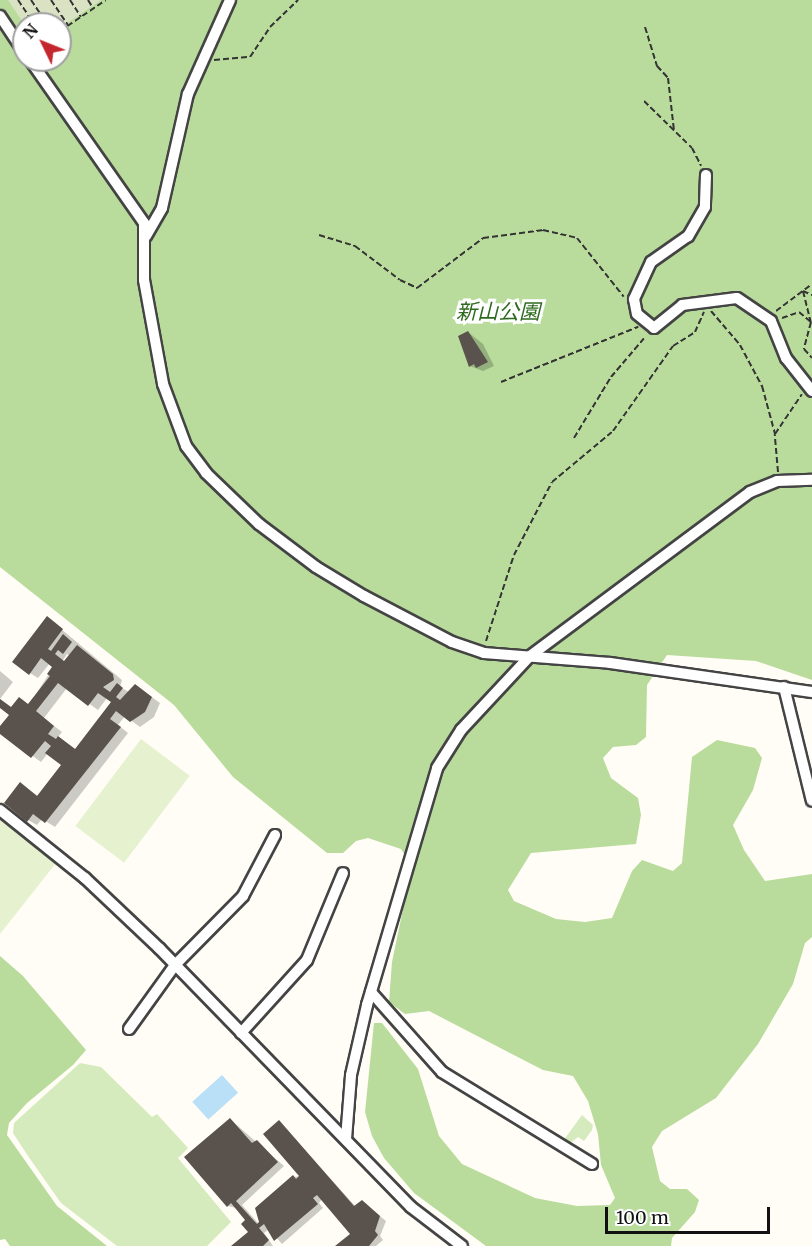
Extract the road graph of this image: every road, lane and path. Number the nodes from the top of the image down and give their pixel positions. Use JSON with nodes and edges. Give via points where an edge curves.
{"nodes":[{"id":1,"x":70,"y":0,"type":"edge"},
{"id":2,"x":88,"y":0,"type":"edge"},
{"id":3,"x":106,"y":0,"type":"edge"},
{"id":4,"x":230,"y":0,"type":"edge"},
{"id":5,"x":298,"y":0,"type":"edge"},
{"id":6,"x":94,"y":8,"type":"junction"},
{"id":7,"x":0,"y":16,"type":"edge"},
{"id":8,"x":81,"y":17,"type":"junction"},
{"id":9,"x":72,"y":23,"type":"edge"},
{"id":10,"x":645,"y":27,"type":"dead end"},
{"id":11,"x":12,"y":34,"type":"edge"},
{"id":12,"x":201,"y":61,"type":"junction"},
{"id":13,"x":38,"y":72,"type":"edge"},
{"id":14,"x":644,"y":101,"type":"dead end"},
{"id":15,"x":674,"y":131,"type":"junction"},
{"id":16,"x":706,"y":175,"type":"joint"},
{"id":17,"x":319,"y":235,"type":"dead end"},
{"id":18,"x":146,"y":236,"type":"junction"},
{"id":19,"x":812,"y":284,"type":"edge"},
{"id":20,"x":803,"y":291,"type":"junction"},
{"id":21,"x":812,"y":295,"type":"edge"},
{"id":22,"x":637,"y":314,"type":"junction"},
{"id":23,"x":771,"y":321,"type":"junction"},
{"id":24,"x":812,"y":322,"type":"edge"},
{"id":25,"x":651,"y":326,"type":"junction"},
{"id":26,"x":812,"y":358,"type":"edge"},
{"id":27,"x":501,"y":382,"type":"dead end"},
{"id":28,"x":810,"y":389,"type":"edge"},
{"id":29,"x":774,"y":434,"type":"junction"},
{"id":30,"x":574,"y":438,"type":"dead end"},
{"id":31,"x":812,"y":480,"type":"edge"},
{"id":32,"x":777,"y":481,"type":"junction"},
{"id":33,"x":484,"y":653,"type":"junction"},
{"id":34,"x":530,"y":656,"type":"junction"},
{"id":35,"x":784,"y":687,"type":"junction"},
{"id":36,"x":812,"y":692,"type":"edge"},
{"id":37,"x":812,"y":801,"type":"edge"},
{"id":38,"x":0,"y":810,"type":"edge"},
{"id":39,"x":275,"y":835,"type":"dead end"},
{"id":40,"x":343,"y":873,"type":"dead end"},
{"id":41,"x":175,"y":965,"type":"junction"},
{"id":42,"x":371,"y":992,"type":"junction"},
{"id":43,"x":129,"y":1029,"type":"dead end"},
{"id":44,"x":241,"y":1033,"type":"junction"},
{"id":45,"x":346,"y":1139,"type":"junction"},
{"id":46,"x":592,"y":1164,"type":"dead end"},
{"id":47,"x":462,"y":1246,"type":"edge"}],
"edges":[{"from":1,"to":8,"type":"path"},
{"from":2,"to":6,"type":"path"},
{"from":3,"to":6,"type":"path"},
{"from":4,"to":12,"type":"street"},
{"from":5,"to":12,"type":"path","via":[[270,27],[250,57]]},
{"from":6,"to":8,"type":"path"},
{"from":7,"to":11,"type":"street"},
{"from":8,"to":9,"type":"path"},
{"from":10,"to":15,"type":"path","via":[[657,66],[670,87]]},
{"from":12,"to":18,"type":"street","via":[[175,136],[162,208]]},
{"from":13,"to":18,"type":"street","via":[[83,140],[119,183],[144,223]]},
{"from":14,"to":15,"type":"path"},
{"from":15,"to":16,"type":"path","via":[[692,148]]},
{"from":16,"to":22,"type":"street","via":[[705,207],[688,236],[651,262],[634,299]]},
{"from":17,"to":22,"type":"path","via":[[355,246],[417,288],[483,238],[543,230],[577,238]]},
{"from":18,"to":33,"type":"street","via":[[144,280],[164,384],[186,446],[206,473],[260,524],[316,567],[403,616]]},
{"from":19,"to":20,"type":"path"},
{"from":20,"to":21,"type":"path"},
{"from":20,"to":23,"type":"path","via":[[776,311]]},
{"from":20,"to":24,"type":"path"},
{"from":22,"to":25,"type":"street"},
{"from":23,"to":24,"type":"path","via":[[799,312]]},
{"from":23,"to":25,"type":"street","via":[[736,298],[682,305]]},
{"from":23,"to":28,"type":"street","via":[[786,358]]},
{"from":24,"to":26,"type":"path","via":[[804,349]]},
{"from":25,"to":27,"type":"path"},
{"from":25,"to":30,"type":"path","via":[[611,377]]},
{"from":28,"to":29,"type":"path"},
{"from":29,"to":32,"type":"path"},
{"from":29,"to":33,"type":"path","via":[[762,386],[740,345],[707,306],[695,332],[673,346],[613,431],[552,482],[514,555],[492,614]]},
{"from":31,"to":32,"type":"street"},
{"from":32,"to":34,"type":"street","via":[[750,492]]},
{"from":33,"to":34,"type":"street"},
{"from":34,"to":35,"type":"street"},
{"from":34,"to":42,"type":"street","via":[[461,730],[437,768]]},
{"from":35,"to":36,"type":"street"},
{"from":35,"to":37,"type":"street"},
{"from":38,"to":41,"type":"street","via":[[85,878]]},
{"from":39,"to":41,"type":"street","via":[[243,896]]},
{"from":40,"to":44,"type":"street","via":[[307,960]]},
{"from":41,"to":43,"type":"street"},
{"from":41,"to":44,"type":"street"},
{"from":42,"to":45,"type":"street","via":[[351,1075]]},
{"from":42,"to":46,"type":"street","via":[[442,1072]]},
{"from":44,"to":45,"type":"street"},
{"from":45,"to":47,"type":"street","via":[[411,1207]]}]}
